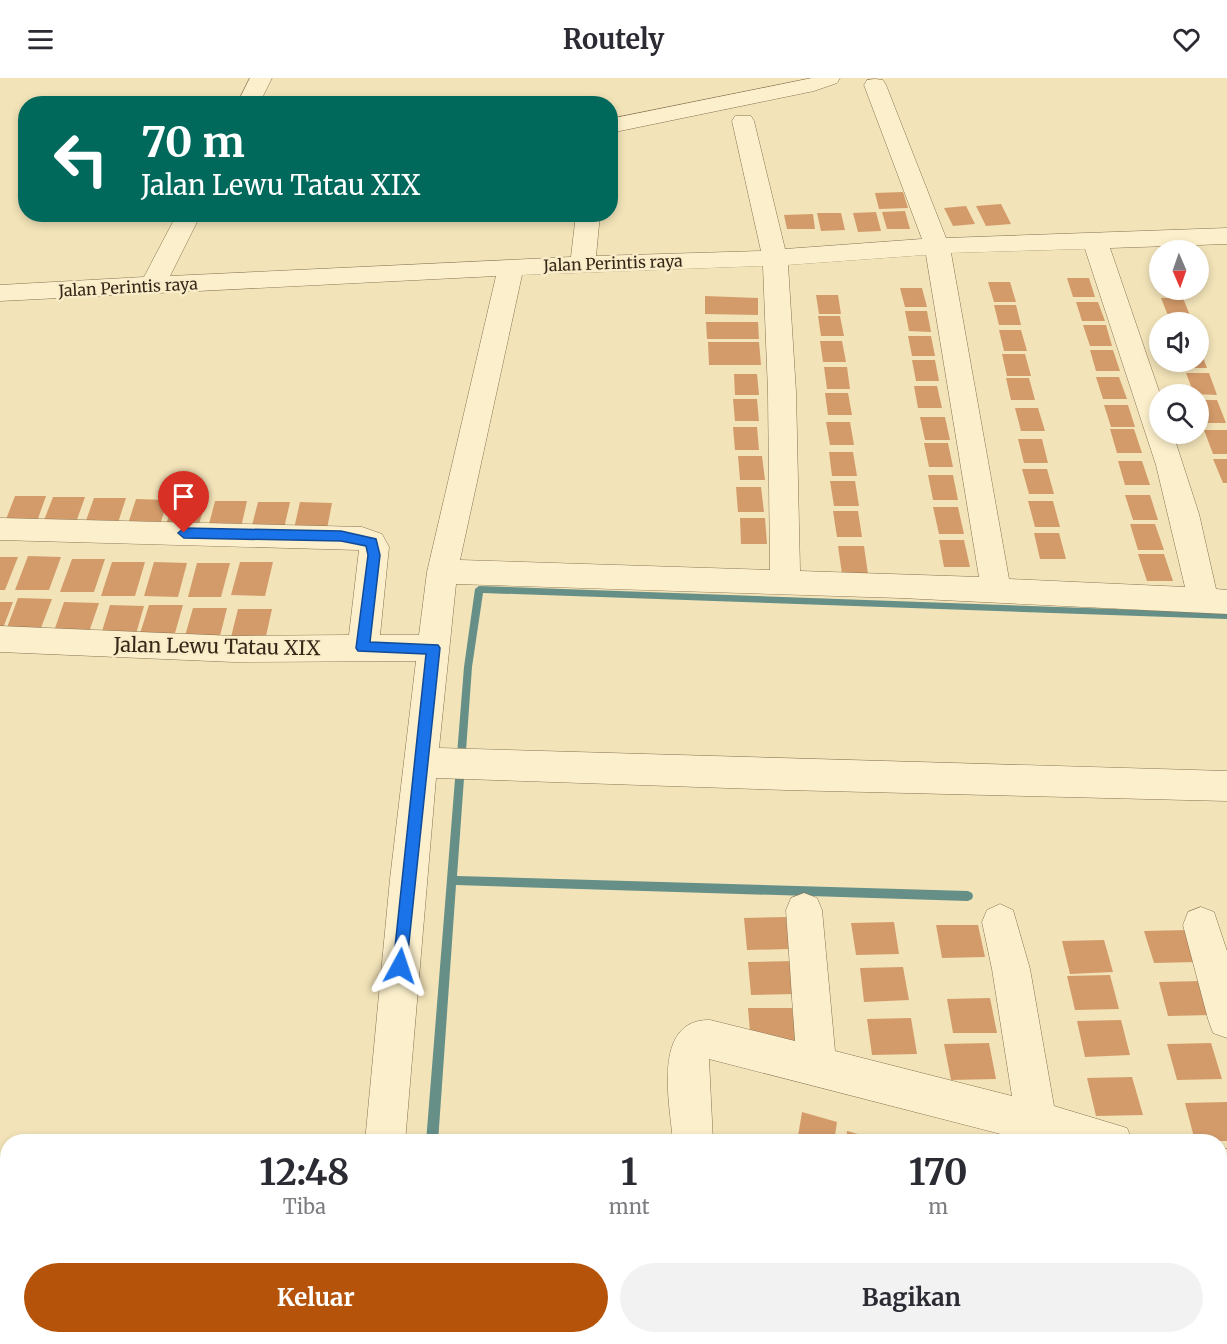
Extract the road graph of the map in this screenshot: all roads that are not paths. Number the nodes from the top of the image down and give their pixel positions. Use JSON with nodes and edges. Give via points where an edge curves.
{"nodes":[{"id":1,"x":261,"y":78,"type":"edge"},
{"id":2,"x":829,"y":78,"type":"edge"},
{"id":3,"x":875,"y":85,"type":"dead end"},
{"id":4,"x":252,"y":96,"type":"edge"},
{"id":5,"x":743,"y":121,"type":"dead end"},
{"id":6,"x":618,"y":124,"type":"edge"},
{"id":7,"x":185,"y":222,"type":"edge"},
{"id":8,"x":587,"y":222,"type":"edge"},
{"id":9,"x":1227,"y":236,"type":"edge"},
{"id":10,"x":1095,"y":241,"type":"junction"},
{"id":11,"x":937,"y":246,"type":"junction"},
{"id":12,"x":775,"y":258,"type":"junction"},
{"id":13,"x":583,"y":264,"type":"junction"},
{"id":14,"x":511,"y":267,"type":"junction"},
{"id":15,"x":152,"y":286,"type":"junction"},
{"id":16,"x":0,"y":293,"type":"edge"},
{"id":17,"x":0,"y":529,"type":"edge"},
{"id":18,"x":442,"y":572,"type":"junction"},
{"id":19,"x":785,"y":582,"type":"junction"},
{"id":20,"x":996,"y":591,"type":"junction"},
{"id":21,"x":1215,"y":602,"type":"edge"},
{"id":22,"x":0,"y":639,"type":"edge"},
{"id":23,"x":363,"y":648,"type":"junction"},
{"id":24,"x":434,"y":648,"type":"junction"},
{"id":25,"x":437,"y":762,"type":"junction"},
{"id":26,"x":1227,"y":786,"type":"edge"},
{"id":27,"x":804,"y":910,"type":"dead end"},
{"id":28,"x":1000,"y":922,"type":"dead end"},
{"id":29,"x":1201,"y":925,"type":"dead end"},
{"id":30,"x":1227,"y":1019,"type":"edge"},
{"id":31,"x":817,"y":1065,"type":"junction"},
{"id":32,"x":1036,"y":1122,"type":"junction"},
{"id":33,"x":386,"y":1134,"type":"edge"},
{"id":34,"x":692,"y":1134,"type":"edge"},
{"id":35,"x":1082,"y":1134,"type":"edge"}],
"edges":[{"from":1,"to":4,"type":"street"},
{"from":2,"to":6,"type":"street","via":[[814,85]]},
{"from":3,"to":11,"type":"street"},
{"from":5,"to":12,"type":"street"},
{"from":7,"to":15,"type":"street"},
{"from":8,"to":13,"type":"street"},
{"from":9,"to":10,"type":"street","name":"Jalan Perintis raya"},
{"from":10,"to":11,"type":"street","name":"Jalan Perintis raya"},
{"from":10,"to":21,"type":"street"},
{"from":11,"to":12,"type":"street","name":"Jalan Perintis raya"},
{"from":11,"to":20,"type":"street"},
{"from":12,"to":13,"type":"street","name":"Jalan Perintis raya"},
{"from":12,"to":19,"type":"street"},
{"from":13,"to":14,"type":"street","name":"Jalan Perintis raya"},
{"from":14,"to":15,"type":"street","name":"Jalan Perintis raya"},
{"from":14,"to":18,"type":"street"},
{"from":15,"to":16,"type":"street","name":"Jalan Perintis raya"},
{"from":17,"to":23,"type":"street","via":[[341,536],[372,542]]},
{"from":18,"to":19,"type":"street"},
{"from":18,"to":24,"type":"street"},
{"from":19,"to":20,"type":"street"},
{"from":20,"to":21,"type":"street"},
{"from":22,"to":23,"type":"street","name":"Jalan Lewu Tatau XIX","via":[[234,649]]},
{"from":23,"to":24,"type":"street","name":"Jalan Lewu Tatau XIX"},
{"from":24,"to":25,"type":"street"},
{"from":25,"to":26,"type":"street"},
{"from":25,"to":33,"type":"street"},
{"from":27,"to":31,"type":"street"},
{"from":28,"to":32,"type":"street"},
{"from":29,"to":30,"type":"street"},
{"from":31,"to":32,"type":"street"},
{"from":31,"to":34,"type":"street","via":[[724,1042],[693,1043],[688,1070]]},
{"from":32,"to":35,"type":"street"}]}
